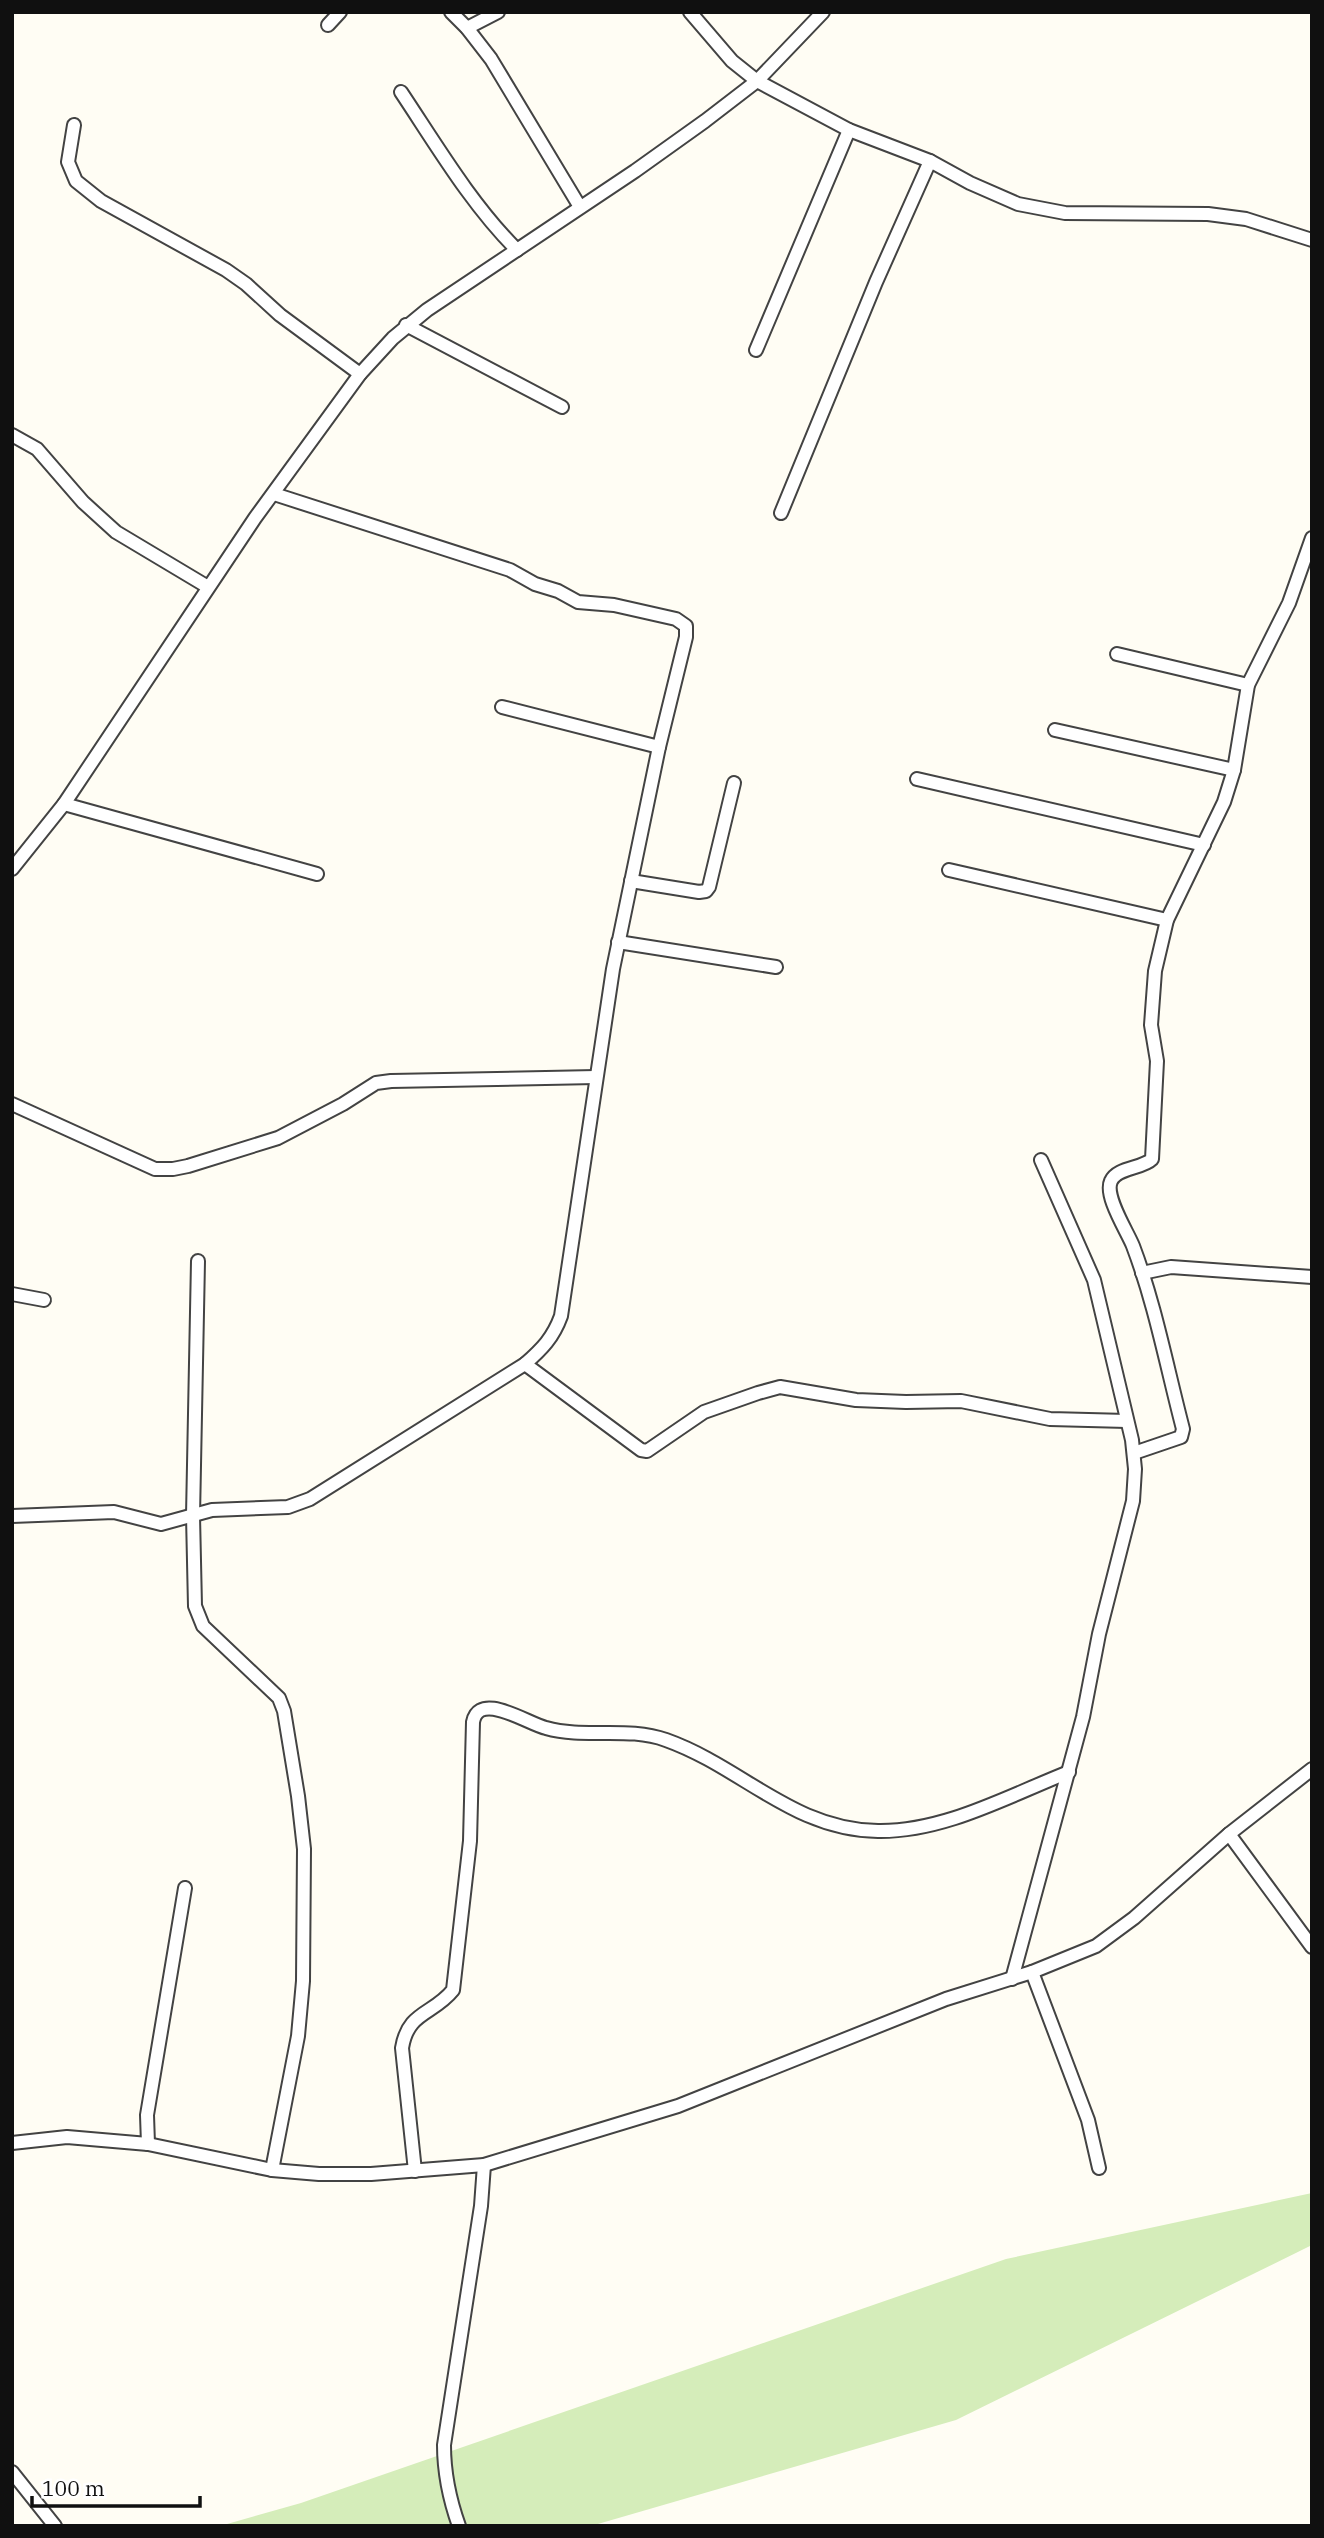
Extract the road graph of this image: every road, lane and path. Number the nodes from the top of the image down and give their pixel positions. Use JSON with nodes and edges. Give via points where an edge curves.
{"nodes":[{"id":1,"x":340,"y":12,"type":"edge"},
{"id":2,"x":451,"y":12,"type":"edge"},
{"id":3,"x":498,"y":12,"type":"edge"},
{"id":4,"x":690,"y":12,"type":"edge"},
{"id":5,"x":823,"y":12,"type":"edge"},
{"id":6,"x":328,"y":25,"type":"dead end"},
{"id":7,"x":467,"y":27,"type":"junction"},
{"id":8,"x":757,"y":81,"type":"junction"},
{"id":9,"x":401,"y":92,"type":"dead end"},
{"id":10,"x":74,"y":125,"type":"dead end"},
{"id":11,"x":849,"y":130,"type":"junction"},
{"id":12,"x":930,"y":161,"type":"junction"},
{"id":13,"x":580,"y":206,"type":"junction"},
{"id":14,"x":1312,"y":240,"type":"edge"},
{"id":15,"x":517,"y":250,"type":"junction"},
{"id":16,"x":406,"y":325,"type":"junction"},
{"id":17,"x":756,"y":350,"type":"dead end"},
{"id":18,"x":360,"y":373,"type":"junction"},
{"id":19,"x":562,"y":407,"type":"dead end"},
{"id":20,"x":12,"y":435,"type":"edge"},
{"id":21,"x":274,"y":494,"type":"junction"},
{"id":22,"x":781,"y":513,"type":"dead end"},
{"id":23,"x":1312,"y":538,"type":"edge"},
{"id":24,"x":208,"y":587,"type":"junction"},
{"id":25,"x":1118,"y":654,"type":"dead end"},
{"id":26,"x":1248,"y":685,"type":"junction"},
{"id":27,"x":502,"y":707,"type":"dead end"},
{"id":28,"x":1055,"y":730,"type":"dead end"},
{"id":29,"x":659,"y":747,"type":"junction"},
{"id":30,"x":1234,"y":770,"type":"junction"},
{"id":31,"x":917,"y":779,"type":"dead end"},
{"id":32,"x":734,"y":783,"type":"dead end"},
{"id":33,"x":64,"y":804,"type":"junction"},
{"id":34,"x":1204,"y":845,"type":"junction"},
{"id":35,"x":12,"y":869,"type":"edge"},
{"id":36,"x":949,"y":870,"type":"dead end"},
{"id":37,"x":317,"y":874,"type":"dead end"},
{"id":38,"x":631,"y":881,"type":"junction"},
{"id":39,"x":1167,"y":920,"type":"junction"},
{"id":40,"x":618,"y":942,"type":"junction"},
{"id":41,"x":776,"y":967,"type":"dead end"},
{"id":42,"x":596,"y":1077,"type":"junction"},
{"id":43,"x":12,"y":1104,"type":"edge"},
{"id":44,"x":1041,"y":1160,"type":"dead end"},
{"id":45,"x":198,"y":1261,"type":"dead end"},
{"id":46,"x":1142,"y":1273,"type":"junction"},
{"id":47,"x":1312,"y":1277,"type":"edge"},
{"id":48,"x":12,"y":1294,"type":"edge"},
{"id":49,"x":44,"y":1300,"type":"dead end"},
{"id":50,"x":525,"y":1364,"type":"junction"},
{"id":51,"x":1127,"y":1421,"type":"junction"},
{"id":52,"x":1134,"y":1453,"type":"junction"},
{"id":53,"x":12,"y":1516,"type":"edge"},
{"id":54,"x":193,"y":1516,"type":"junction"},
{"id":55,"x":1312,"y":1769,"type":"edge"},
{"id":56,"x":1069,"y":1772,"type":"junction"},
{"id":57,"x":1229,"y":1834,"type":"junction"},
{"id":58,"x":185,"y":1888,"type":"dead end"},
{"id":59,"x":1312,"y":1947,"type":"edge"},
{"id":60,"x":1032,"y":1972,"type":"junction"},
{"id":61,"x":1012,"y":1979,"type":"junction"},
{"id":62,"x":12,"y":2143,"type":"edge"},
{"id":63,"x":148,"y":2144,"type":"junction"},
{"id":64,"x":484,"y":2165,"type":"junction"},
{"id":65,"x":1099,"y":2168,"type":"dead end"},
{"id":66,"x":272,"y":2169,"type":"junction"},
{"id":67,"x":415,"y":2171,"type":"junction"},
{"id":68,"x":12,"y":2472,"type":"edge"},
{"id":69,"x":55,"y":2526,"type":"edge"},
{"id":70,"x":458,"y":2526,"type":"edge"}],
"edges":[{"from":1,"to":6,"type":"street"},
{"from":2,"to":7,"type":"street"},
{"from":3,"to":7,"type":"street"},
{"from":4,"to":8,"type":"street","via":[[732,61]]},
{"from":5,"to":8,"type":"street"},
{"from":7,"to":13,"type":"street"},
{"from":8,"to":11,"type":"street"},
{"from":8,"to":13,"type":"street","via":[[635,172]]},
{"from":9,"to":15,"type":"street","via":[[472,199]]},
{"from":10,"to":18,"type":"street","via":[[68,162],[76,181],[101,201],[236,277]]},
{"from":11,"to":12,"type":"street"},
{"from":11,"to":17,"type":"street"},
{"from":12,"to":14,"type":"street","via":[[1018,204],[1065,213],[1208,214],[1246,219]]},
{"from":12,"to":22,"type":"street"},
{"from":13,"to":15,"type":"street"},
{"from":15,"to":16,"type":"street"},
{"from":16,"to":18,"type":"street"},
{"from":16,"to":19,"type":"street"},
{"from":18,"to":21,"type":"street"},
{"from":20,"to":24,"type":"street","via":[[37,449],[116,532]]},
{"from":21,"to":24,"type":"street"},
{"from":21,"to":29,"type":"street","via":[[510,570],[578,602],[676,619],[686,626],[686,636]]},
{"from":23,"to":26,"type":"street","via":[[1289,603]]},
{"from":24,"to":33,"type":"street"},
{"from":25,"to":26,"type":"street"},
{"from":26,"to":30,"type":"street"},
{"from":27,"to":29,"type":"street"},
{"from":28,"to":30,"type":"street"},
{"from":29,"to":38,"type":"street"},
{"from":30,"to":34,"type":"street","via":[[1219,817]]},
{"from":31,"to":34,"type":"street"},
{"from":32,"to":38,"type":"street","via":[[706,891]]},
{"from":33,"to":35,"type":"street"},
{"from":33,"to":37,"type":"street"},
{"from":34,"to":39,"type":"street"},
{"from":36,"to":39,"type":"street"},
{"from":38,"to":40,"type":"street"},
{"from":39,"to":46,"type":"street","via":[[1151,1025],[1157,1061],[1154,1152],[1146,1165],[1116,1174],[1110,1182],[1110,1194]]},
{"from":40,"to":41,"type":"street"},
{"from":40,"to":42,"type":"street"},
{"from":42,"to":43,"type":"street","via":[[376,1083],[278,1138],[173,1169],[155,1169]]},
{"from":42,"to":50,"type":"street","via":[[561,1316],[555,1333]]},
{"from":44,"to":51,"type":"street","via":[[1094,1280]]},
{"from":45,"to":54,"type":"street"},
{"from":46,"to":47,"type":"street","via":[[1171,1267]]},
{"from":46,"to":52,"type":"street","via":[[1183,1429],[1174,1441]]},
{"from":48,"to":49,"type":"street"},
{"from":50,"to":51,"type":"street","via":[[647,1451],[704,1412],[780,1387],[856,1400],[961,1401],[1050,1419]]},
{"from":50,"to":54,"type":"street","via":[[310,1499],[288,1507],[221,1509]]},
{"from":51,"to":52,"type":"street"},
{"from":52,"to":56,"type":"street","via":[[1133,1501]]},
{"from":53,"to":54,"type":"street","via":[[114,1512],[161,1524]]},
{"from":54,"to":66,"type":"street","via":[[195,1606],[203,1626],[279,1698],[298,1796],[304,1849],[302,2002]]},
{"from":55,"to":57,"type":"street"},
{"from":56,"to":61,"type":"street"},
{"from":56,"to":67,"type":"street","via":[[950,1820],[911,1830],[849,1829],[803,1815],[688,1748],[663,1739],[565,1732],[496,1709],[481,1709],[473,1722],[470,1841],[453,1990],[410,2023],[404,2034]]},
{"from":57,"to":59,"type":"street"},
{"from":57,"to":60,"type":"street","via":[[1096,1946]]},
{"from":58,"to":63,"type":"street","via":[[147,2115]]},
{"from":60,"to":61,"type":"street"},
{"from":60,"to":65,"type":"street","via":[[1084,2108]]},
{"from":61,"to":64,"type":"street","via":[[946,1999],[678,2106]]},
{"from":62,"to":63,"type":"street","via":[[67,2137]]},
{"from":63,"to":66,"type":"street"},
{"from":64,"to":67,"type":"street"},
{"from":64,"to":70,"type":"street","via":[[444,2445],[448,2493]]},
{"from":66,"to":67,"type":"street","via":[[319,2174]]},
{"from":68,"to":69,"type":"street"}]}
